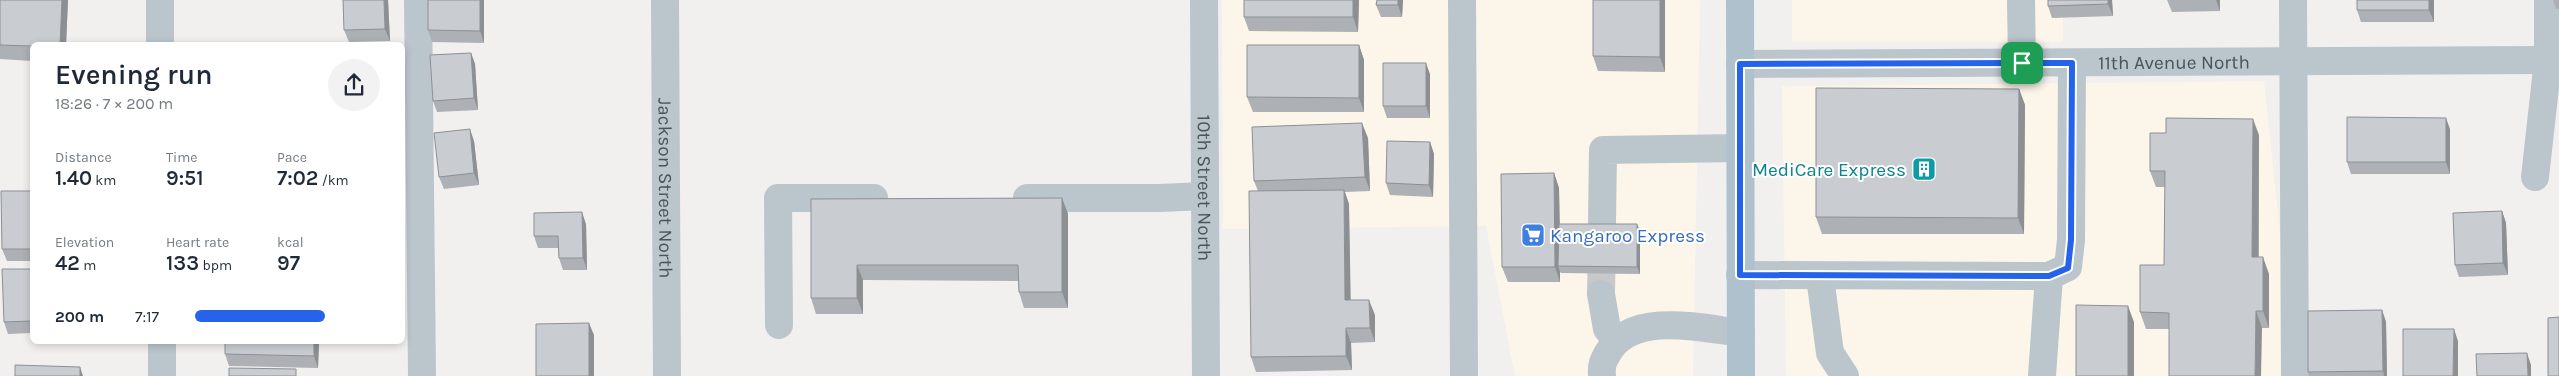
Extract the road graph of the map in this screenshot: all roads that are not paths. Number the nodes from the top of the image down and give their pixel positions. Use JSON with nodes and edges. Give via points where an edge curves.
{"nodes":[{"id":1,"x":160,"y":0,"type":"edge"},
{"id":2,"x":418,"y":0,"type":"edge"},
{"id":3,"x":665,"y":0,"type":"edge"},
{"id":4,"x":1204,"y":0,"type":"edge"},
{"id":5,"x":1462,"y":0,"type":"edge"},
{"id":6,"x":1740,"y":0,"type":"edge"},
{"id":7,"x":2022,"y":0,"type":"edge"},
{"id":8,"x":2293,"y":0,"type":"edge"},
{"id":9,"x":2548,"y":0,"type":"edge"},
{"id":10,"x":160,"y":42,"type":"edge"},
{"id":11,"x":2548,"y":60,"type":"junction"},
{"id":12,"x":2293,"y":62,"type":"junction"},
{"id":13,"x":2022,"y":63,"type":"junction"},
{"id":14,"x":2072,"y":63,"type":"junction"},
{"id":15,"x":1740,"y":64,"type":"junction"},
{"id":16,"x":1740,"y":148,"type":"junction"},
{"id":17,"x":2535,"y":177,"type":"dead end"},
{"id":18,"x":1205,"y":196,"type":"junction"},
{"id":19,"x":895,"y":198,"type":"edge"},
{"id":20,"x":1003,"y":198,"type":"edge"},
{"id":21,"x":1602,"y":222,"type":"tunnel mouth"},
{"id":22,"x":1740,"y":275,"type":"junction"},
{"id":23,"x":2049,"y":276,"type":"junction"},
{"id":24,"x":1820,"y":277,"type":"junction"},
{"id":25,"x":1601,"y":294,"type":"tunnel mouth"},
{"id":26,"x":779,"y":325,"type":"dead end"},
{"id":27,"x":1741,"y":333,"type":"junction"},
{"id":28,"x":1616,"y":339,"type":"junction"},
{"id":29,"x":162,"y":344,"type":"edge"},
{"id":30,"x":162,"y":376,"type":"edge"},
{"id":31,"x":422,"y":376,"type":"edge"},
{"id":32,"x":667,"y":376,"type":"edge"},
{"id":33,"x":1206,"y":376,"type":"edge"},
{"id":34,"x":1464,"y":376,"type":"edge"},
{"id":35,"x":1602,"y":376,"type":"edge"},
{"id":36,"x":1741,"y":376,"type":"edge"},
{"id":37,"x":1845,"y":376,"type":"edge"},
{"id":38,"x":2042,"y":376,"type":"edge"},
{"id":39,"x":2295,"y":376,"type":"edge"}],
"edges":[{"from":1,"to":10,"type":"street"},
{"from":2,"to":31,"type":"street"},
{"from":3,"to":32,"type":"street","name":"Jackson Street North"},
{"from":4,"to":18,"type":"street","name":"10th Street North"},
{"from":5,"to":34,"type":"street"},
{"from":6,"to":15,"type":"main road"},
{"from":7,"to":13,"type":"street"},
{"from":8,"to":12,"type":"street"},
{"from":9,"to":11,"type":"street"},
{"from":11,"to":12,"type":"street","name":"11th Avenue North"},
{"from":11,"to":17,"type":"street"},
{"from":12,"to":14,"type":"street","name":"11th Avenue North"},
{"from":12,"to":39,"type":"street"},
{"from":13,"to":14,"type":"street","name":"11th Avenue North"},
{"from":13,"to":15,"type":"street","name":"11th Avenue North"},
{"from":14,"to":23,"type":"street","via":[[2068,268]]},
{"from":15,"to":16,"type":"main road"},
{"from":16,"to":21,"type":"street","via":[[1603,150]]},
{"from":16,"to":22,"type":"main road"},
{"from":18,"to":20,"type":"street"},
{"from":18,"to":33,"type":"street","name":"10th Street North"},
{"from":19,"to":26,"type":"street","via":[[778,198]]},
{"from":22,"to":24,"type":"street"},
{"from":22,"to":27,"type":"main road"},
{"from":23,"to":24,"type":"street"},
{"from":23,"to":38,"type":"street"},
{"from":24,"to":37,"type":"street","via":[[1830,353]]},
{"from":25,"to":28,"type":"street","via":[[1606,329]]},
{"from":27,"to":28,"type":"street","via":[[1673,325],[1634,329]]},
{"from":27,"to":36,"type":"main road"},
{"from":28,"to":35,"type":"street","via":[[1601,364]]},
{"from":29,"to":30,"type":"street"}]}
